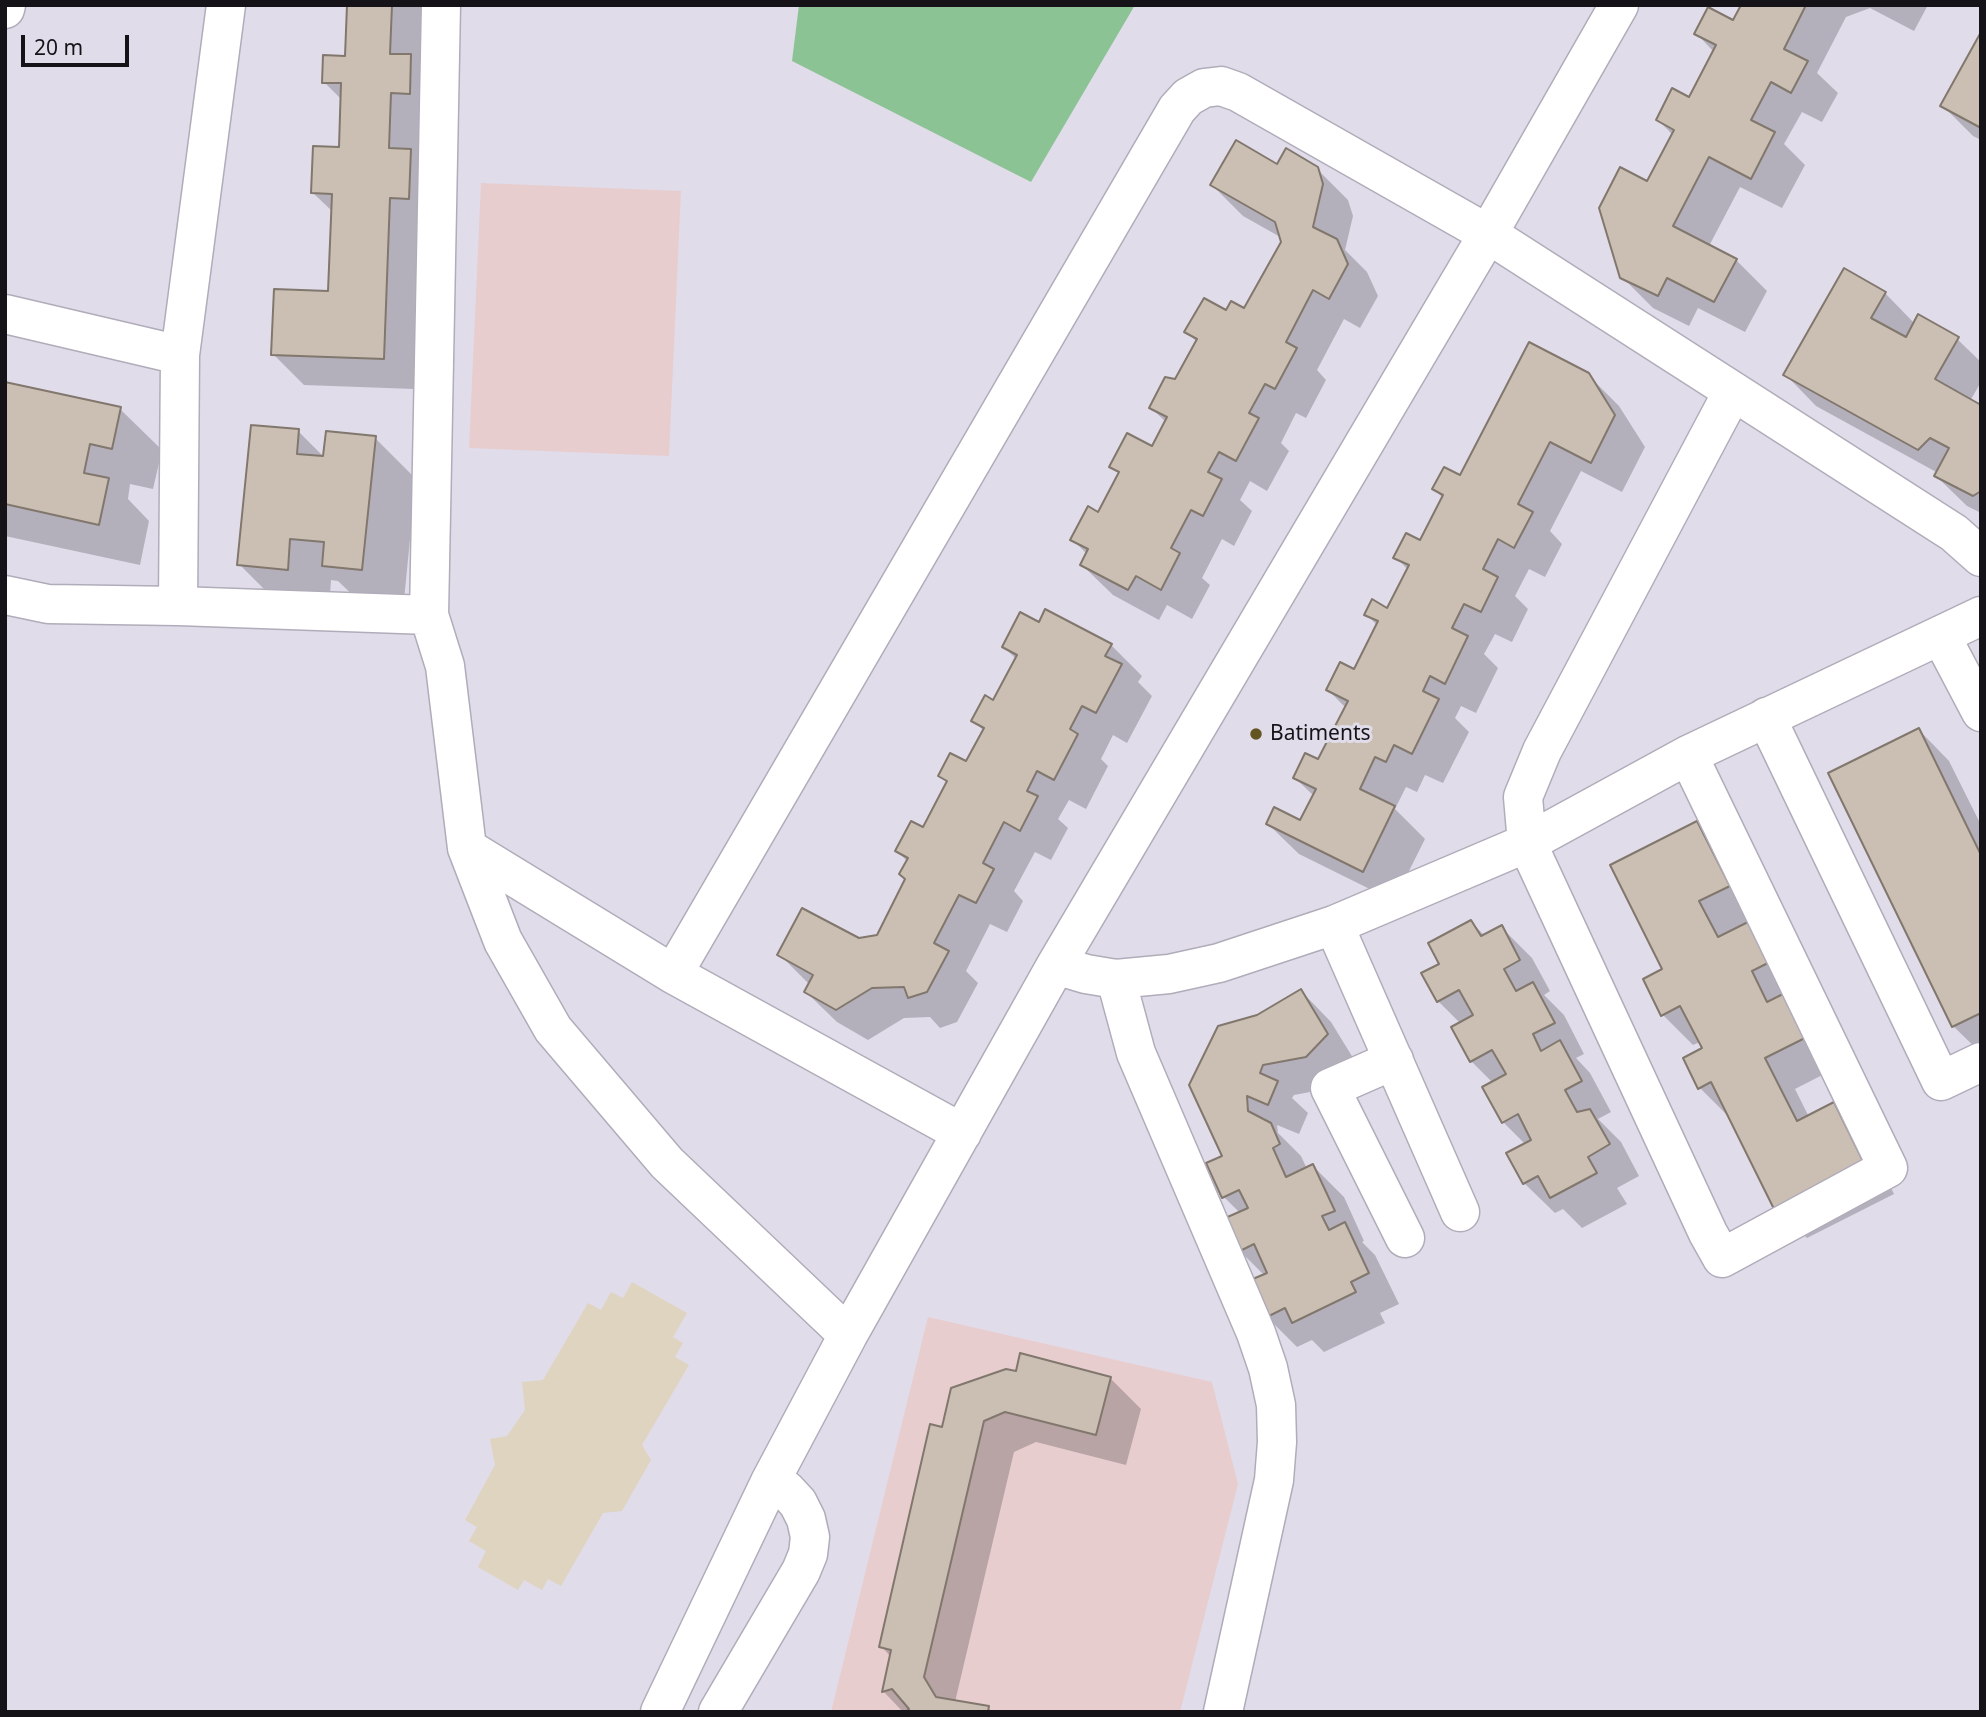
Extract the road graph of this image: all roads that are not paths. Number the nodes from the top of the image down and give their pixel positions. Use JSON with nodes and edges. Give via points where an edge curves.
{"nodes":[{"id":1,"x":226,"y":5,"type":"edge"},
{"id":2,"x":441,"y":5,"type":"edge"},
{"id":3,"x":1619,"y":5,"type":"edge"},
{"id":4,"x":1488,"y":234,"type":"junction"},
{"id":5,"x":5,"y":314,"type":"edge"},
{"id":6,"x":180,"y":355,"type":"junction"},
{"id":7,"x":1733,"y":391,"type":"junction"},
{"id":8,"x":1981,"y":557,"type":"edge"},
{"id":9,"x":5,"y":595,"type":"edge"},
{"id":10,"x":178,"y":606,"type":"junction"},
{"id":11,"x":429,"y":615,"type":"junction"},
{"id":12,"x":1981,"y":616,"type":"edge"},
{"id":13,"x":1941,"y":636,"type":"junction"},
{"id":14,"x":1981,"y":712,"type":"edge"},
{"id":15,"x":1766,"y":717,"type":"junction"},
{"id":16,"x":1688,"y":755,"type":"junction"},
{"id":17,"x":1527,"y":843,"type":"junction"},
{"id":18,"x":467,"y":848,"type":"junction"},
{"id":19,"x":1334,"y":925,"type":"junction"},
{"id":20,"x":1056,"y":965,"type":"junction"},
{"id":21,"x":673,"y":974,"type":"junction"},
{"id":22,"x":1116,"y":979,"type":"junction"},
{"id":23,"x":1394,"y":1060,"type":"junction"},
{"id":24,"x":1981,"y":1062,"type":"edge"},
{"id":25,"x":962,"y":1133,"type":"junction"},
{"id":26,"x":1460,"y":1212,"type":"dead end"},
{"id":27,"x":1405,"y":1238,"type":"dead end"},
{"id":28,"x":848,"y":1335,"type":"junction"},
{"id":29,"x":770,"y":1482,"type":"junction"},
{"id":30,"x":660,"y":1712,"type":"edge"},
{"id":31,"x":718,"y":1712,"type":"edge"},
{"id":32,"x":1223,"y":1712,"type":"edge"}],
"edges":[{"from":1,"to":6,"type":"street"},
{"from":2,"to":11,"type":"street"},
{"from":3,"to":4,"type":"street"},
{"from":4,"to":7,"type":"street"},
{"from":4,"to":20,"type":"street"},
{"from":4,"to":21,"type":"street","via":[[1238,92],[1221,86],[1188,97]]},
{"from":5,"to":6,"type":"street"},
{"from":6,"to":10,"type":"street"},
{"from":7,"to":8,"type":"street","via":[[1954,533]]},
{"from":7,"to":17,"type":"street","via":[[1542,751],[1523,797]]},
{"from":9,"to":10,"type":"street","via":[[48,604]]},
{"from":10,"to":11,"type":"street"},
{"from":11,"to":18,"type":"street","via":[[445,666]]},
{"from":12,"to":13,"type":"street"},
{"from":13,"to":14,"type":"street"},
{"from":13,"to":15,"type":"street"},
{"from":15,"to":16,"type":"street"},
{"from":15,"to":24,"type":"street","via":[[1941,1081]]},
{"from":16,"to":17,"type":"street"},
{"from":16,"to":17,"type":"street","via":[[1888,1168],[1722,1258]]},
{"from":17,"to":19,"type":"street"},
{"from":18,"to":21,"type":"street"},
{"from":18,"to":28,"type":"street","via":[[503,941],[554,1028],[667,1163]]},
{"from":19,"to":22,"type":"street","via":[[1192,970]]},
{"from":19,"to":23,"type":"street"},
{"from":20,"to":22,"type":"street"},
{"from":20,"to":25,"type":"street"},
{"from":21,"to":25,"type":"street"},
{"from":22,"to":32,"type":"street","via":[[1136,1053],[1256,1333],[1276,1405],[1274,1479]]},
{"from":23,"to":26,"type":"street"},
{"from":23,"to":27,"type":"street","via":[[1330,1088]]},
{"from":25,"to":28,"type":"street"},
{"from":28,"to":29,"type":"street"},
{"from":29,"to":30,"type":"street"},
{"from":29,"to":31,"type":"street","via":[[798,1503],[810,1537],[808,1554]]}]}
